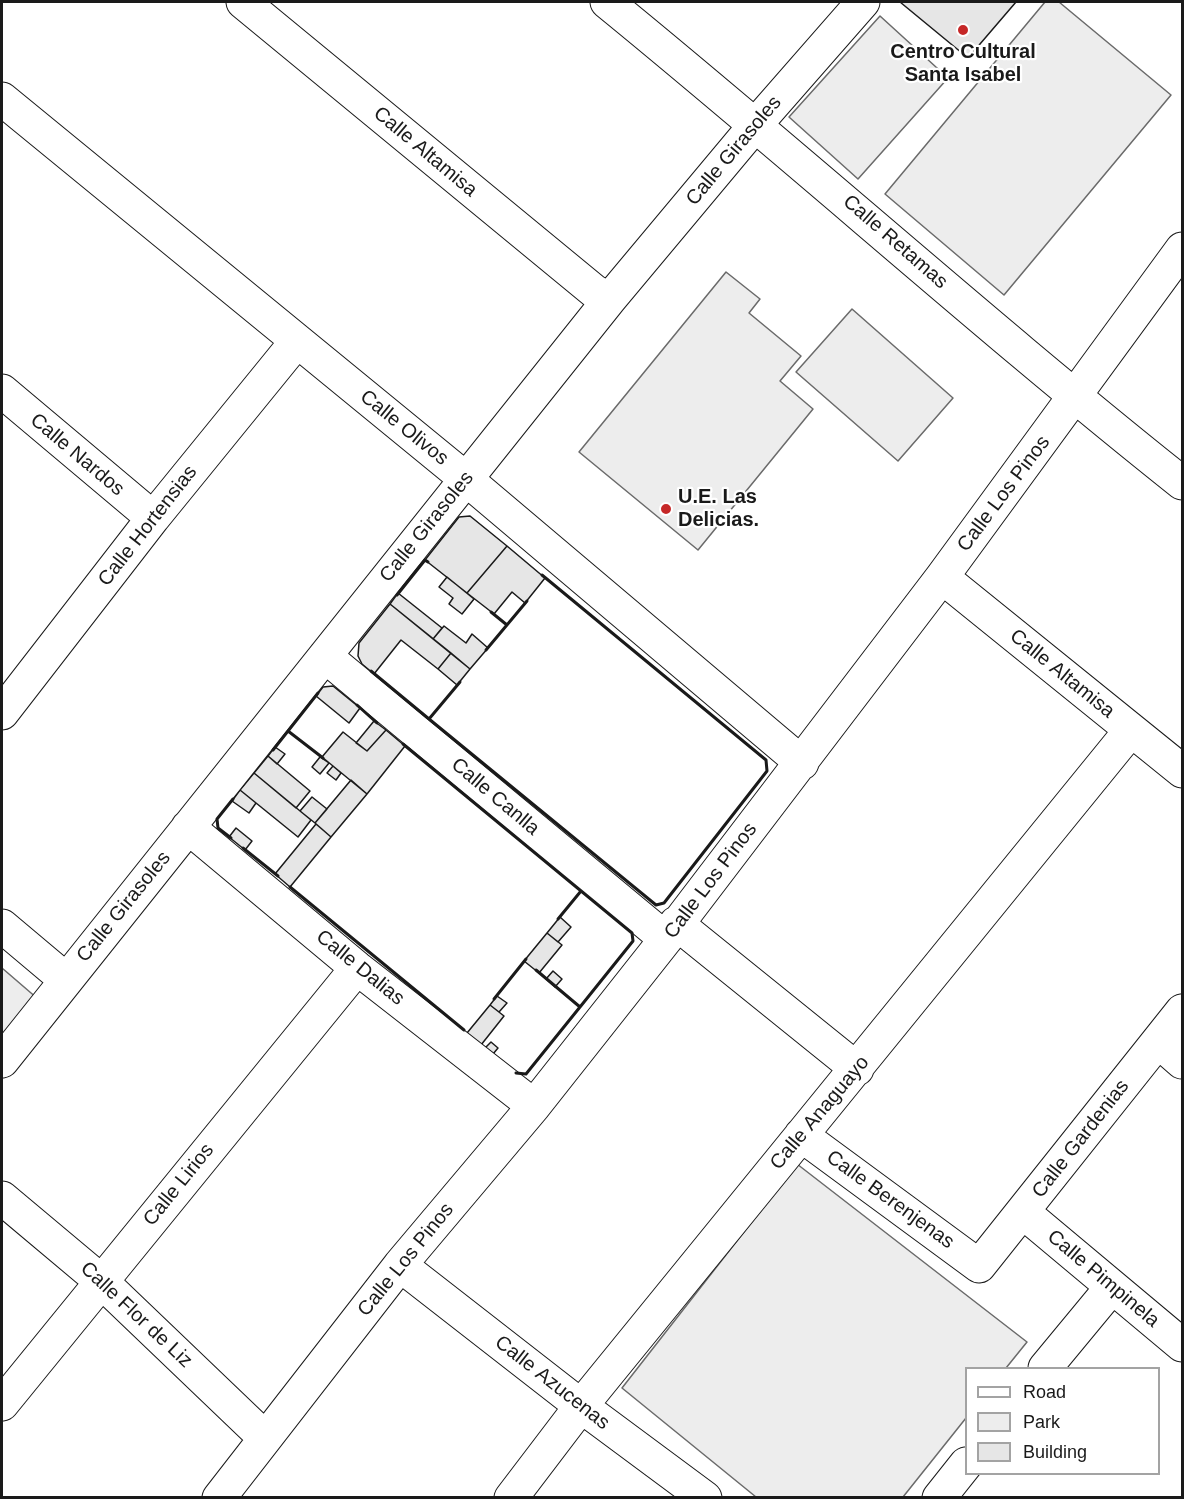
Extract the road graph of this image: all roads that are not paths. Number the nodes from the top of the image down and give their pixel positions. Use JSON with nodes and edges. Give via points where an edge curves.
{"nodes":[{"id":1,"x":243,"y":2,"type":"edge"},
{"id":2,"x":607,"y":2,"type":"edge"},
{"id":3,"x":863,"y":2,"type":"edge"},
{"id":4,"x":2,"y":99,"type":"edge"},
{"id":5,"x":757,"y":123,"type":"junction"},
{"id":6,"x":1182,"y":249,"type":"edge"},
{"id":7,"x":609,"y":300,"type":"junction"},
{"id":8,"x":297,"y":341,"type":"junction"},
{"id":9,"x":2,"y":391,"type":"edge"},
{"id":10,"x":1075,"y":398,"type":"junction"},
{"id":11,"x":466,"y":479,"type":"junction"},
{"id":12,"x":1182,"y":483,"type":"edge"},
{"id":13,"x":153,"y":518,"type":"junction"},
{"id":14,"x":942,"y":577,"type":"junction"},
{"id":15,"x":325,"y":656,"type":"junction"},
{"id":16,"x":8,"y":690,"type":"edge"},
{"id":17,"x":1131,"y":730,"type":"junction"},
{"id":18,"x":801,"y":763,"type":"junction"},
{"id":19,"x":1182,"y":771,"type":"edge"},
{"id":20,"x":188,"y":827,"type":"junction"},
{"id":21,"x":2,"y":926,"type":"edge"},
{"id":22,"x":671,"y":931,"type":"junction"},
{"id":23,"x":357,"y":968,"type":"junction"},
{"id":24,"x":65,"y":979,"type":"junction"},
{"id":25,"x":1182,"y":1011,"type":"edge"},
{"id":26,"x":1158,"y":1041,"type":"junction"},
{"id":27,"x":2,"y":1061,"type":"edge"},
{"id":28,"x":1182,"y":1062,"type":"edge"},
{"id":29,"x":857,"y":1069,"type":"junction"},
{"id":30,"x":534,"y":1106,"type":"junction"},
{"id":31,"x":801,"y":1135,"type":"junction"},
{"id":32,"x":2,"y":1198,"type":"edge"},
{"id":33,"x":1023,"y":1212,"type":"junction"},
{"id":34,"x":400,"y":1265,"type":"junction"},
{"id":35,"x":978,"y":1266,"type":"joint"},
{"id":36,"x":101,"y":1281,"type":"junction"},
{"id":37,"x":1113,"y":1287,"type":"junction"},
{"id":38,"x":1182,"y":1345,"type":"edge"},
{"id":39,"x":1046,"y":1367,"type":"edge"},
{"id":40,"x":2,"y":1404,"type":"edge"},
{"id":41,"x":581,"y":1406,"type":"junction"},
{"id":42,"x":265,"y":1438,"type":"junction"},
{"id":43,"x":965,"y":1465,"type":"edge"},
{"id":44,"x":219,"y":1497,"type":"edge"},
{"id":45,"x":512,"y":1497,"type":"edge"},
{"id":46,"x":705,"y":1497,"type":"edge"},
{"id":47,"x":939,"y":1497,"type":"edge"}],
"edges":[{"from":1,"to":7,"type":"street","name":"Calle Altamisa"},
{"from":2,"to":5,"type":"street","name":"Calle Retamas"},
{"from":3,"to":5,"type":"street","name":"Calle Girasoles"},
{"from":4,"to":8,"type":"street","name":"Calle Olivos"},
{"from":5,"to":7,"type":"street","name":"Calle Girasoles"},
{"from":5,"to":10,"type":"street","name":"Calle Retamas"},
{"from":6,"to":10,"type":"street","name":"Calle Los Pinos"},
{"from":7,"to":11,"type":"street","name":"Calle Girasoles"},
{"from":8,"to":11,"type":"street","name":"Calle Olivos"},
{"from":8,"to":13,"type":"street","name":"Calle Hortensias"},
{"from":9,"to":13,"type":"street","name":"Calle Nardos"},
{"from":10,"to":12,"type":"street","name":"Calle Retamas"},
{"from":10,"to":14,"type":"street","name":"Calle Los Pinos"},
{"from":11,"to":15,"type":"street","name":"Calle Girasoles"},
{"from":11,"to":18,"type":"street","name":"Calle Olivos"},
{"from":13,"to":16,"type":"street","name":"Calle Hortensias"},
{"from":14,"to":17,"type":"street","name":"Calle Altamisa"},
{"from":14,"to":18,"type":"street","name":"Calle Los Pinos"},
{"from":15,"to":20,"type":"street","name":"Calle Girasoles"},
{"from":15,"to":22,"type":"street","name":"Calle Canlla"},
{"from":17,"to":19,"type":"street","name":"Calle Altamisa"},
{"from":17,"to":29,"type":"street","name":"Calle Anaguayo"},
{"from":18,"to":22,"type":"street","name":"Calle Los Pinos"},
{"from":20,"to":23,"type":"street","name":"Calle Dalias"},
{"from":20,"to":24,"type":"street","name":"Calle Girasoles"},
{"from":21,"to":24,"type":"street"},
{"from":22,"to":29,"type":"street","name":"Calle Canlla"},
{"from":22,"to":30,"type":"street","name":"Calle Los Pinos"},
{"from":23,"to":30,"type":"street","name":"Calle Dalias"},
{"from":23,"to":36,"type":"street","name":"Calle Lirios"},
{"from":24,"to":27,"type":"street","name":"Calle Girasoles"},
{"from":25,"to":26,"type":"street","name":"Calle Gardenias"},
{"from":26,"to":28,"type":"street"},
{"from":26,"to":33,"type":"street","name":"Calle Gardenias"},
{"from":29,"to":31,"type":"street","name":"Calle Anaguayo"},
{"from":30,"to":34,"type":"street","name":"Calle Los Pinos"},
{"from":31,"to":35,"type":"street","name":"Calle Berenjenas"},
{"from":31,"to":41,"type":"street","name":"Calle Anaguayo"},
{"from":32,"to":36,"type":"street","name":"Calle Flor de Liz"},
{"from":33,"to":35,"type":"street","name":"Calle Gardenias"},
{"from":33,"to":37,"type":"street","name":"Calle Pimpinela"},
{"from":34,"to":41,"type":"street","name":"Calle Azucenas"},
{"from":34,"to":42,"type":"street","name":"Calle Los Pinos"},
{"from":36,"to":40,"type":"street","name":"Calle Lirios"},
{"from":36,"to":42,"type":"street","name":"Calle Flor de Liz"},
{"from":37,"to":38,"type":"street","name":"Calle Pimpinela"},
{"from":37,"to":39,"type":"street"},
{"from":41,"to":45,"type":"street","name":"Calle Anaguayo"},
{"from":41,"to":46,"type":"street","name":"Calle Azucenas"},
{"from":42,"to":44,"type":"street","name":"Calle Los Pinos"},
{"from":43,"to":47,"type":"street"}]}
